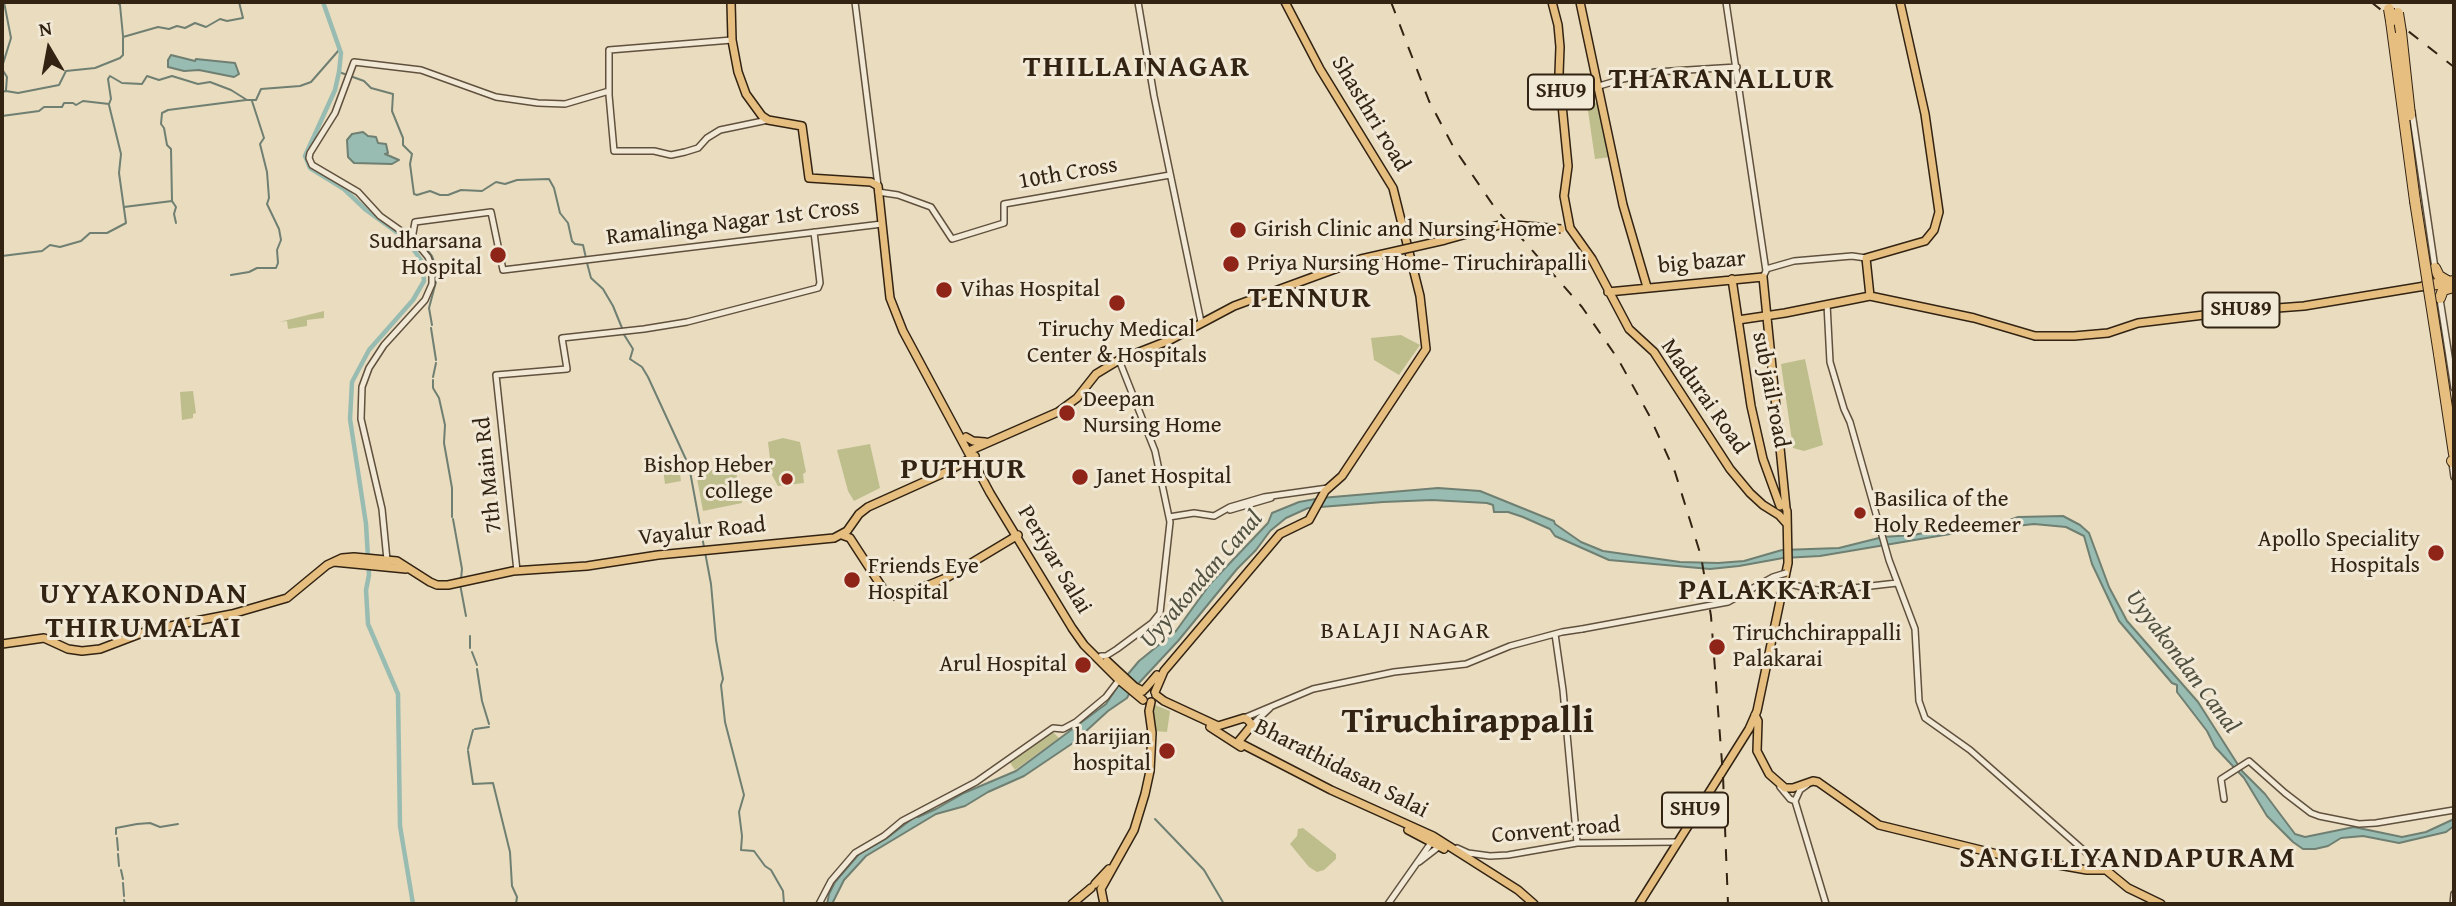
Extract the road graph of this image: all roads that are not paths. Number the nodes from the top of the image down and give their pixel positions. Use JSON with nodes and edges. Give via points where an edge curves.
{"nodes":[{"id":1,"x":731,"y":2,"type":"edge"},
{"id":2,"x":855,"y":2,"type":"edge"},
{"id":3,"x":1138,"y":2,"type":"edge"},
{"id":4,"x":1285,"y":2,"type":"edge"},
{"id":5,"x":1552,"y":2,"type":"edge"},
{"id":6,"x":1580,"y":2,"type":"edge"},
{"id":7,"x":1726,"y":2,"type":"edge"},
{"id":8,"x":1902,"y":2,"type":"edge"},
{"id":9,"x":2393,"y":6,"type":"edge"},
{"id":10,"x":733,"y":40,"type":"junction"},
{"id":11,"x":1737,"y":67,"type":"junction"},
{"id":12,"x":1599,"y":86,"type":"junction"},
{"id":13,"x":609,"y":92,"type":"junction"},
{"id":14,"x":1561,"y":97,"type":"junction"},
{"id":15,"x":2405,"y":101,"type":"junction"},
{"id":16,"x":768,"y":120,"type":"junction"},
{"id":17,"x":1170,"y":174,"type":"junction"},
{"id":18,"x":878,"y":189,"type":"junction"},
{"id":19,"x":1568,"y":223,"type":"junction"},
{"id":20,"x":882,"y":224,"type":"junction"},
{"id":21,"x":1561,"y":229,"type":"junction"},
{"id":22,"x":814,"y":232,"type":"junction"},
{"id":23,"x":1573,"y":233,"type":"junction"},
{"id":24,"x":412,"y":239,"type":"junction"},
{"id":25,"x":1866,"y":258,"type":"junction"},
{"id":26,"x":2435,"y":268,"type":"joint"},
{"id":27,"x":1764,"y":273,"type":"junction"},
{"id":28,"x":2423,"y":273,"type":"joint"},
{"id":29,"x":1732,"y":279,"type":"junction"},
{"id":30,"x":2447,"y":286,"type":"edge"},
{"id":31,"x":1647,"y":287,"type":"junction"},
{"id":32,"x":2422,"y":290,"type":"junction"},
{"id":33,"x":1608,"y":292,"type":"junction"},
{"id":34,"x":1870,"y":296,"type":"junction"},
{"id":35,"x":1827,"y":304,"type":"junction"},
{"id":36,"x":1767,"y":316,"type":"junction"},
{"id":37,"x":1738,"y":320,"type":"junction"},
{"id":38,"x":1201,"y":323,"type":"junction"},
{"id":39,"x":2442,"y":353,"type":"junction"},
{"id":40,"x":1119,"y":360,"type":"junction"},
{"id":41,"x":928,"y":375,"type":"junction"},
{"id":42,"x":2454,"y":388,"type":"edge"},
{"id":43,"x":2454,"y":414,"type":"edge"},
{"id":44,"x":965,"y":437,"type":"junction"},
{"id":45,"x":993,"y":441,"type":"junction"},
{"id":46,"x":972,"y":453,"type":"junction"},
{"id":47,"x":2453,"y":459,"type":"edge"},
{"id":48,"x":2454,"y":477,"type":"edge"},
{"id":49,"x":1323,"y":491,"type":"junction"},
{"id":50,"x":1780,"y":510,"type":"junction"},
{"id":51,"x":1312,"y":512,"type":"junction"},
{"id":52,"x":1169,"y":517,"type":"junction"},
{"id":53,"x":842,"y":535,"type":"junction"},
{"id":54,"x":1017,"y":536,"type":"junction"},
{"id":55,"x":385,"y":562,"type":"junction"},
{"id":56,"x":517,"y":571,"type":"junction"},
{"id":57,"x":1786,"y":573,"type":"junction"},
{"id":58,"x":1786,"y":583,"type":"dead end"},
{"id":59,"x":1897,"y":583,"type":"junction"},
{"id":60,"x":1555,"y":634,"type":"junction"},
{"id":61,"x":2,"y":644,"type":"edge"},
{"id":62,"x":1117,"y":649,"type":"junction"},
{"id":63,"x":1101,"y":656,"type":"junction"},
{"id":64,"x":1164,"y":671,"type":"junction"},
{"id":65,"x":1119,"y":675,"type":"junction"},
{"id":66,"x":1138,"y":690,"type":"junction"},
{"id":67,"x":1150,"y":700,"type":"junction"},
{"id":68,"x":1164,"y":701,"type":"junction"},
{"id":69,"x":1273,"y":706,"type":"junction"},
{"id":70,"x":1755,"y":715,"type":"junction"},
{"id":71,"x":1244,"y":718,"type":"junction"},
{"id":72,"x":1252,"y":725,"type":"junction"},
{"id":73,"x":1217,"y":728,"type":"junction"},
{"id":74,"x":1813,"y":781,"type":"junction"},
{"id":75,"x":1778,"y":784,"type":"junction"},
{"id":76,"x":2224,"y":799,"type":"dead end"},
{"id":77,"x":1795,"y":801,"type":"junction"},
{"id":78,"x":1362,"y":805,"type":"junction"},
{"id":79,"x":2454,"y":810,"type":"edge"},
{"id":80,"x":1433,"y":840,"type":"junction"},
{"id":81,"x":1676,"y":842,"type":"junction"},
{"id":82,"x":1577,"y":843,"type":"junction"},
{"id":83,"x":1442,"y":845,"type":"junction"},
{"id":84,"x":1419,"y":862,"type":"junction"},
{"id":85,"x":2106,"y":870,"type":"junction"},
{"id":86,"x":1107,"y":875,"type":"junction"},
{"id":87,"x":1095,"y":889,"type":"junction"},
{"id":88,"x":2454,"y":894,"type":"edge"},
{"id":89,"x":1103,"y":902,"type":"edge"},
{"id":90,"x":819,"y":904,"type":"edge"},
{"id":91,"x":1072,"y":904,"type":"edge"},
{"id":92,"x":1388,"y":904,"type":"edge"},
{"id":93,"x":1532,"y":904,"type":"edge"},
{"id":94,"x":1637,"y":904,"type":"edge"},
{"id":95,"x":1826,"y":904,"type":"edge"},
{"id":96,"x":2161,"y":904,"type":"edge"},
{"id":97,"x":2452,"y":904,"type":"edge"}],
"edges":[{"from":1,"to":10,"type":"main road"},
{"from":2,"to":18,"type":"street"},
{"from":3,"to":17,"type":"street"},
{"from":4,"to":49,"type":"main road","name":"Shasthri road","via":[[1393,188],[1420,296],[1425,344]]},
{"from":5,"to":14,"type":"main road","number":"SHU9","via":[[1558,25]]},
{"from":6,"to":12,"type":"main road"},
{"from":7,"to":11,"type":"street"},
{"from":8,"to":25,"type":"main road","via":[[1925,114],[1938,220],[1929,238]]},
{"from":9,"to":15,"type":"highway","bridge":true,"via":[[2401,32]]},
{"from":9,"to":15,"type":"highway","bridge":true,"via":[[2391,21]]},
{"from":10,"to":13,"type":"street","via":[[609,50]]},
{"from":10,"to":16,"type":"main road","via":[[744,90]]},
{"from":11,"to":12,"type":"street","via":[[1655,72]]},
{"from":11,"to":27,"type":"street"},
{"from":12,"to":14,"type":"street"},
{"from":12,"to":31,"type":"main road","via":[[1623,205]]},
{"from":13,"to":16,"type":"street","via":[[614,151],[671,155],[698,148],[720,130]]},
{"from":13,"to":24,"type":"street","via":[[551,104],[496,97],[419,69],[354,62],[335,113],[309,162],[358,192],[380,216]]},
{"from":14,"to":19,"type":"main road","number":"SHU9"},
{"from":15,"to":26,"type":"street","via":[[2412,111]]},
{"from":15,"to":28,"type":"street","via":[[2399,112]]},
{"from":15,"to":39,"type":"highway","bridge":true},
{"from":16,"to":18,"type":"main road","via":[[802,126],[809,178],[871,182]]},
{"from":17,"to":18,"type":"street","name":"10th Cross","via":[[1004,204],[1004,223],[952,239],[931,207]]},
{"from":17,"to":38,"type":"street"},
{"from":18,"to":20,"type":"main road"},
{"from":19,"to":21,"type":"main road","bridge":true},
{"from":19,"to":23,"type":"main road","number":"SHU9"},
{"from":20,"to":22,"type":"street","name":"Ramalinga Nagar 1st Cross"},
{"from":20,"to":41,"type":"main road","via":[[890,298]]},
{"from":21,"to":23,"type":"main road"},
{"from":21,"to":38,"type":"main road","bridge":true,"via":[[1503,224],[1361,260],[1234,306]]},
{"from":22,"to":24,"type":"street","name":"Ramalinga Nagar 1st Cross","via":[[503,270],[491,212],[415,222]]},
{"from":22,"to":56,"type":"street","name":"7th Main Rd","via":[[818,288],[687,322],[562,338],[567,369],[496,375]]},
{"from":23,"to":33,"type":"main road","number":"SHU9"},
{"from":24,"to":55,"type":"street","via":[[432,268],[430,292],[375,357],[360,401],[382,509]]},
{"from":25,"to":27,"type":"street","via":[[1794,261]]},
{"from":25,"to":34,"type":"main road"},
{"from":26,"to":30,"type":"highway"},
{"from":27,"to":29,"type":"main road","name":"big bazar"},
{"from":27,"to":36,"type":"main road","name":"big bazar"},
{"from":28,"to":32,"type":"main road"},
{"from":29,"to":31,"type":"main road","name":"big bazar"},
{"from":29,"to":37,"type":"main road","name":"sub jail road"},
{"from":30,"to":32,"type":"highway"},
{"from":30,"to":42,"type":"street"},
{"from":31,"to":33,"type":"main road","name":"big bazar"},
{"from":32,"to":34,"type":"main road","number":"SHU89","via":[[2138,323],[2108,333],[2074,336],[2035,336]]},
{"from":32,"to":47,"type":"street"},
{"from":33,"to":50,"type":"main road","name":"Madurai Road","number":"SHU9","via":[[1629,329],[1654,352],[1730,469],[1750,493]]},
{"from":34,"to":35,"type":"main road","number":"SHU89"},
{"from":35,"to":36,"type":"main road","number":"SHU89"},
{"from":35,"to":59,"type":"street","via":[[1830,362]]},
{"from":36,"to":37,"type":"main road"},
{"from":36,"to":50,"type":"main road","name":"big bazar","via":[[1785,495]]},
{"from":37,"to":50,"type":"main road","name":"sub jail road","via":[[1763,459]]},
{"from":38,"to":40,"type":"main road"},
{"from":39,"to":43,"type":"highway"},
{"from":39,"to":47,"type":"highway"},
{"from":40,"to":45,"type":"main road","via":[[1096,374],[1077,398],[1058,412]]},
{"from":40,"to":52,"type":"street","via":[[1155,451]]},
{"from":41,"to":44,"type":"main road"},
{"from":41,"to":46,"type":"main road"},
{"from":44,"to":45,"type":"main road"},
{"from":44,"to":46,"type":"main road"},
{"from":45,"to":46,"type":"main road"},
{"from":46,"to":53,"type":"main road","via":[[868,507]]},
{"from":46,"to":54,"type":"main road","name":"Periyar Salai"},
{"from":47,"to":48,"type":"street"},
{"from":49,"to":51,"type":"main road"},
{"from":49,"to":52,"type":"street","via":[[1238,504],[1214,516]]},
{"from":50,"to":57,"type":"main road","number":"SHU9","via":[[1787,526]]},
{"from":51,"to":64,"type":"main road","via":[[1307,522],[1280,534]]},
{"from":51,"to":66,"type":"main road","via":[[1278,531]]},
{"from":52,"to":62,"type":"street","via":[[1160,613]]},
{"from":53,"to":54,"type":"main road","via":[[850,538],[887,595],[933,584]]},
{"from":53,"to":56,"type":"main road","name":"Vayalur Road"},
{"from":54,"to":63,"type":"main road","name":"Periyar Salai","via":[[1074,624]]},
{"from":54,"to":65,"type":"main road","name":"Periyar Salai","via":[[1075,632]]},
{"from":55,"to":56,"type":"main road","name":"Vayalur Road","via":[[397,561],[437,585]]},
{"from":55,"to":61,"type":"main road","name":"Vayalur Road","via":[[342,558],[287,598],[150,630],[100,649],[68,649],[44,638]]},
{"from":57,"to":60,"type":"street","bridge":true,"via":[[1728,602]]},
{"from":57,"to":70,"type":"main road","number":"SHU9"},
{"from":58,"to":59,"type":"street","via":[[1827,591]]},
{"from":59,"to":85,"type":"street","via":[[1916,631],[1919,697],[1925,718],[1970,750]]},
{"from":60,"to":69,"type":"street","via":[[1466,664],[1327,685]]},
{"from":60,"to":82,"type":"street"},
{"from":62,"to":63,"type":"street"},
{"from":62,"to":65,"type":"street","via":[[1111,659]]},
{"from":63,"to":65,"type":"main road","name":"Periyar Salai"},
{"from":64,"to":67,"type":"main road"},
{"from":64,"to":68,"type":"main road","via":[[1160,695]]},
{"from":65,"to":66,"type":"main road"},
{"from":65,"to":90,"type":"street","via":[[1107,697],[1076,722],[1053,728],[967,788],[902,821],[855,853]]},
{"from":66,"to":67,"type":"main road"},
{"from":66,"to":67,"type":"main road","via":[[1149,688]]},
{"from":67,"to":68,"type":"main road","name":"Bharathidasan Salai"},
{"from":67,"to":73,"type":"main road","name":"Bharathidasan Salai"},
{"from":67,"to":86,"type":"main road","via":[[1145,781],[1134,824]]},
{"from":67,"to":86,"type":"main road","via":[[1152,744],[1145,794],[1134,831]]},
{"from":68,"to":73,"type":"main road","name":"Bharathidasan Salai"},
{"from":69,"to":71,"type":"street"},
{"from":69,"to":72,"type":"street"},
{"from":70,"to":75,"type":"main road","via":[[1757,751]]},
{"from":70,"to":81,"type":"main road","number":"SHU9"},
{"from":71,"to":72,"type":"main road","name":"Bharathidasan Salai"},
{"from":71,"to":73,"type":"main road","name":"Bharathidasan Salai"},
{"from":72,"to":78,"type":"main road","name":"Bharathidasan Salai","via":[[1238,742]]},
{"from":73,"to":78,"type":"main road","name":"Bharathidasan Salai","via":[[1247,751]]},
{"from":74,"to":75,"type":"main road","via":[[1789,788]]},
{"from":74,"to":77,"type":"street","via":[[1800,790]]},
{"from":74,"to":85,"type":"main road","via":[[1879,825],[1997,854]]},
{"from":75,"to":77,"type":"street"},
{"from":76,"to":79,"type":"street","via":[[2221,779],[2249,761],[2319,816],[2359,824]]},
{"from":77,"to":95,"type":"street"},
{"from":78,"to":80,"type":"main road","name":"Bharathidasan Salai"},
{"from":80,"to":83,"type":"main road","name":"Bharathidasan Salai"},
{"from":80,"to":84,"type":"street"},
{"from":81,"to":82,"type":"street","name":"Convent road"},
{"from":81,"to":94,"type":"main road","number":"SHU9"},
{"from":82,"to":83,"type":"street","name":"Convent road","via":[[1490,856]]},
{"from":83,"to":84,"type":"street"},
{"from":83,"to":93,"type":"main road","name":"Bharathidasan Salai","via":[[1518,890]]},
{"from":84,"to":92,"type":"street"},
{"from":85,"to":96,"type":"main road","via":[[2128,888]]},
{"from":86,"to":87,"type":"main road"},
{"from":87,"to":89,"type":"main road"},
{"from":87,"to":91,"type":"main road"},
{"from":88,"to":97,"type":"street"}]}
